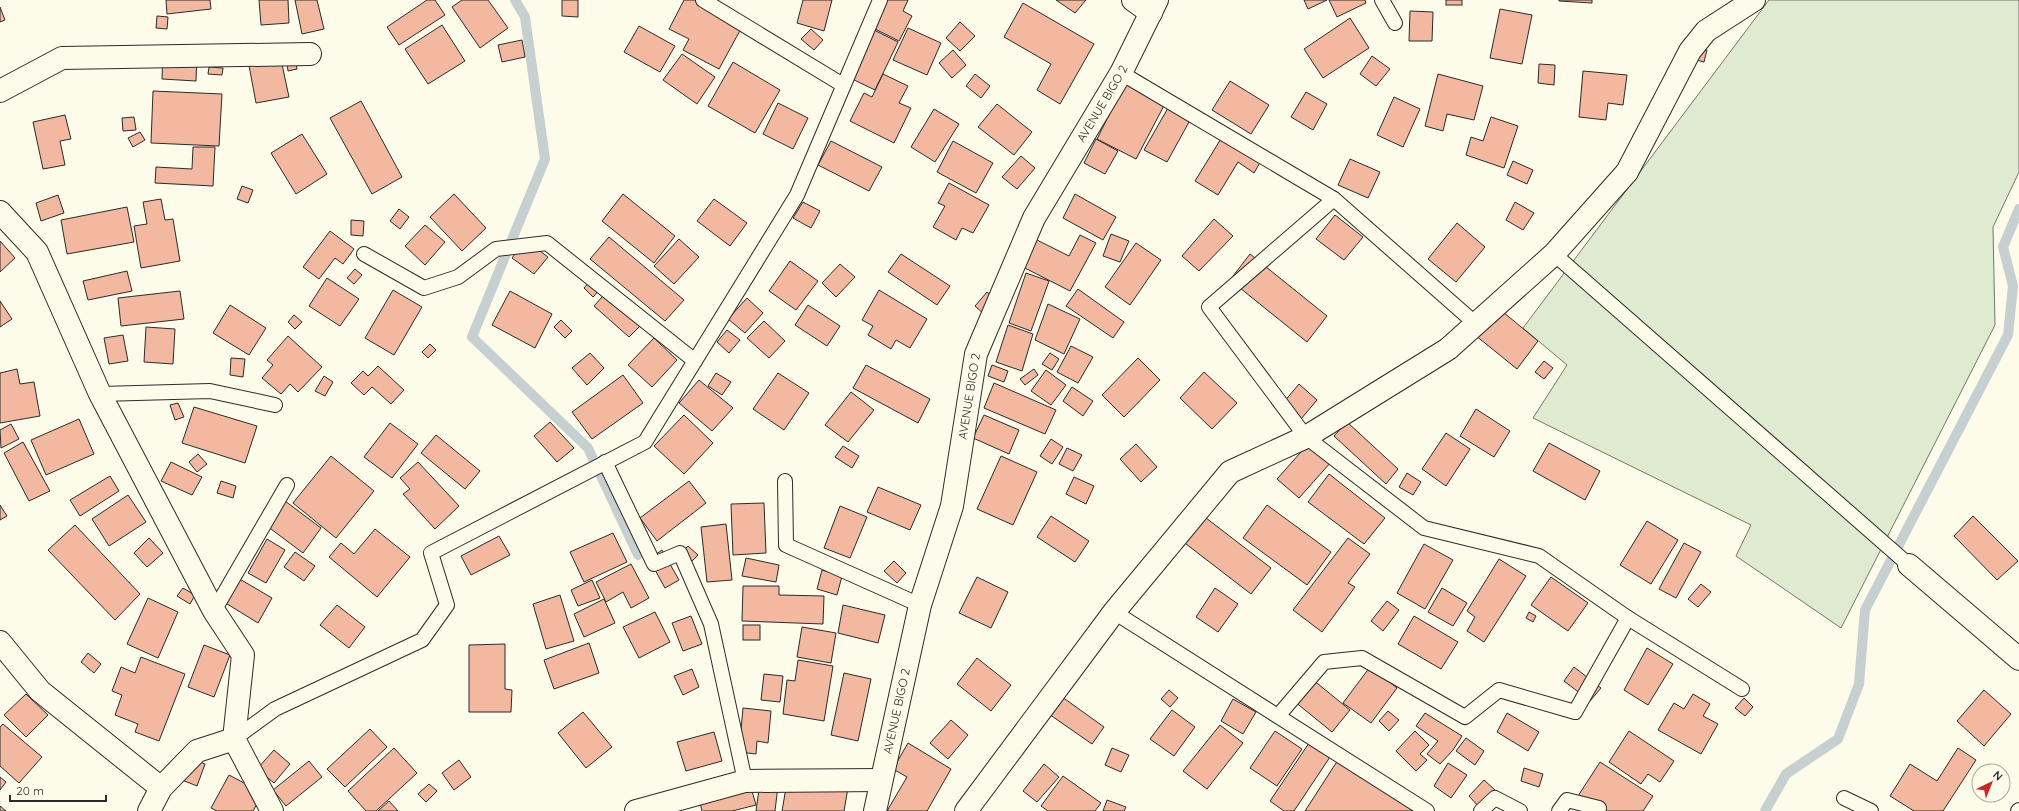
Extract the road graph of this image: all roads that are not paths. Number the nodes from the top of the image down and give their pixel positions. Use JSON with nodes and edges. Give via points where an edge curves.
{"nodes":[{"id":1,"x":703,"y":0,"type":"edge"},
{"id":2,"x":880,"y":0,"type":"edge"},
{"id":3,"x":1133,"y":0,"type":"edge"},
{"id":4,"x":1382,"y":0,"type":"edge"},
{"id":5,"x":1754,"y":0,"type":"edge"},
{"id":6,"x":1154,"y":6,"type":"edge"},
{"id":7,"x":1395,"y":23,"type":"dead end"},
{"id":8,"x":310,"y":54,"type":"dead end"},
{"id":9,"x":1121,"y":73,"type":"junction"},
{"id":10,"x":843,"y":85,"type":"junction"},
{"id":11,"x":0,"y":91,"type":"edge"},
{"id":12,"x":1334,"y":199,"type":"junction"},
{"id":13,"x":0,"y":212,"type":"edge"},
{"id":14,"x":364,"y":254,"type":"dead end"},
{"id":15,"x":1554,"y":254,"type":"junction"},
{"id":16,"x":1476,"y":324,"type":"junction"},
{"id":17,"x":695,"y":361,"type":"junction"},
{"id":18,"x":100,"y":394,"type":"junction"},
{"id":19,"x":275,"y":406,"type":"dead end"},
{"id":20,"x":1306,"y":437,"type":"junction"},
{"id":21,"x":605,"y":462,"type":"junction"},
{"id":22,"x":784,"y":481,"type":"dead end"},
{"id":23,"x":287,"y":485,"type":"dead end"},
{"id":24,"x":1910,"y":564,"type":"joint"},
{"id":25,"x":920,"y":605,"type":"junction"},
{"id":26,"x":214,"y":611,"type":"junction"},
{"id":27,"x":1114,"y":612,"type":"junction"},
{"id":28,"x":1628,"y":618,"type":"junction"},
{"id":29,"x":0,"y":642,"type":"edge"},
{"id":30,"x":2019,"y":659,"type":"edge"},
{"id":31,"x":1742,"y":688,"type":"dead end"},
{"id":32,"x":1278,"y":716,"type":"junction"},
{"id":33,"x":234,"y":739,"type":"junction"},
{"id":34,"x":881,"y":780,"type":"junction"},
{"id":35,"x":744,"y":781,"type":"junction"},
{"id":36,"x":161,"y":788,"type":"junction"},
{"id":37,"x":1844,"y":798,"type":"dead end"},
{"id":38,"x":1598,"y":808,"type":"dead end"},
{"id":39,"x":149,"y":811,"type":"edge"},
{"id":40,"x":272,"y":811,"type":"edge"},
{"id":41,"x":636,"y":811,"type":"edge"},
{"id":42,"x":874,"y":811,"type":"edge"},
{"id":43,"x":966,"y":811,"type":"edge"},
{"id":44,"x":1427,"y":811,"type":"edge"},
{"id":45,"x":1481,"y":811,"type":"edge"},
{"id":46,"x":1520,"y":811,"type":"edge"},
{"id":47,"x":1559,"y":811,"type":"edge"},
{"id":48,"x":1871,"y":811,"type":"edge"}],
"edges":[{"from":1,"to":10,"type":"lane"},
{"from":2,"to":10,"type":"lane"},
{"from":3,"to":6,"type":"street"},
{"from":4,"to":7,"type":"lane"},
{"from":5,"to":15,"type":"street","via":[[1706,31],[1690,51],[1627,172]]},
{"from":6,"to":9,"type":"street","name":"AVENUE BIGO 2"},
{"from":8,"to":11,"type":"street","via":[[62,58]]},
{"from":9,"to":12,"type":"lane"},
{"from":9,"to":25,"type":"street","name":"AVENUE BIGO 2","via":[[1034,218],[976,354],[952,506]]},
{"from":10,"to":17,"type":"lane","via":[[797,195]]},
{"from":12,"to":16,"type":"lane"},
{"from":12,"to":20,"type":"lane","via":[[1209,307]]},
{"from":13,"to":18,"type":"street","via":[[37,252]]},
{"from":14,"to":17,"type":"lane","via":[[424,288],[458,277],[496,249],[547,243]]},
{"from":15,"to":16,"type":"street"},
{"from":15,"to":24,"type":"lane"},
{"from":16,"to":20,"type":"street","via":[[1448,349]]},
{"from":17,"to":21,"type":"lane","via":[[645,442]]},
{"from":18,"to":19,"type":"lane","via":[[210,391]]},
{"from":18,"to":26,"type":"street"},
{"from":20,"to":27,"type":"street","via":[[1230,472]]},
{"from":20,"to":28,"type":"lane","via":[[1424,528],[1539,556]]},
{"from":21,"to":33,"type":"lane","via":[[431,552],[447,605],[422,640],[275,709]]},
{"from":21,"to":35,"type":"lane","via":[[654,564],[680,552],[711,624]]},
{"from":22,"to":25,"type":"lane","via":[[786,545]]},
{"from":23,"to":26,"type":"lane"},
{"from":24,"to":30,"type":"street"},
{"from":25,"to":34,"type":"street","name":"AVENUE BIGO 2"},
{"from":26,"to":33,"type":"street","via":[[242,655]]},
{"from":27,"to":32,"type":"lane"},
{"from":27,"to":43,"type":"street"},
{"from":28,"to":31,"type":"lane"},
{"from":28,"to":32,"type":"lane","via":[[1575,712],[1499,690],[1465,717],[1362,658],[1324,662]]},
{"from":29,"to":36,"type":"street","via":[[40,691]]},
{"from":32,"to":44,"type":"lane"},
{"from":33,"to":36,"type":"street","via":[[197,751]]},
{"from":33,"to":40,"type":"street"},
{"from":34,"to":35,"type":"street"},
{"from":34,"to":42,"type":"street","name":"AVENUE BIGO 2"},
{"from":35,"to":41,"type":"street"},
{"from":36,"to":39,"type":"street"},
{"from":37,"to":48,"type":"lane"},
{"from":38,"to":47,"type":"lane","via":[[1567,800]]},
{"from":45,"to":46,"type":"lane","via":[[1495,798]]}]}
